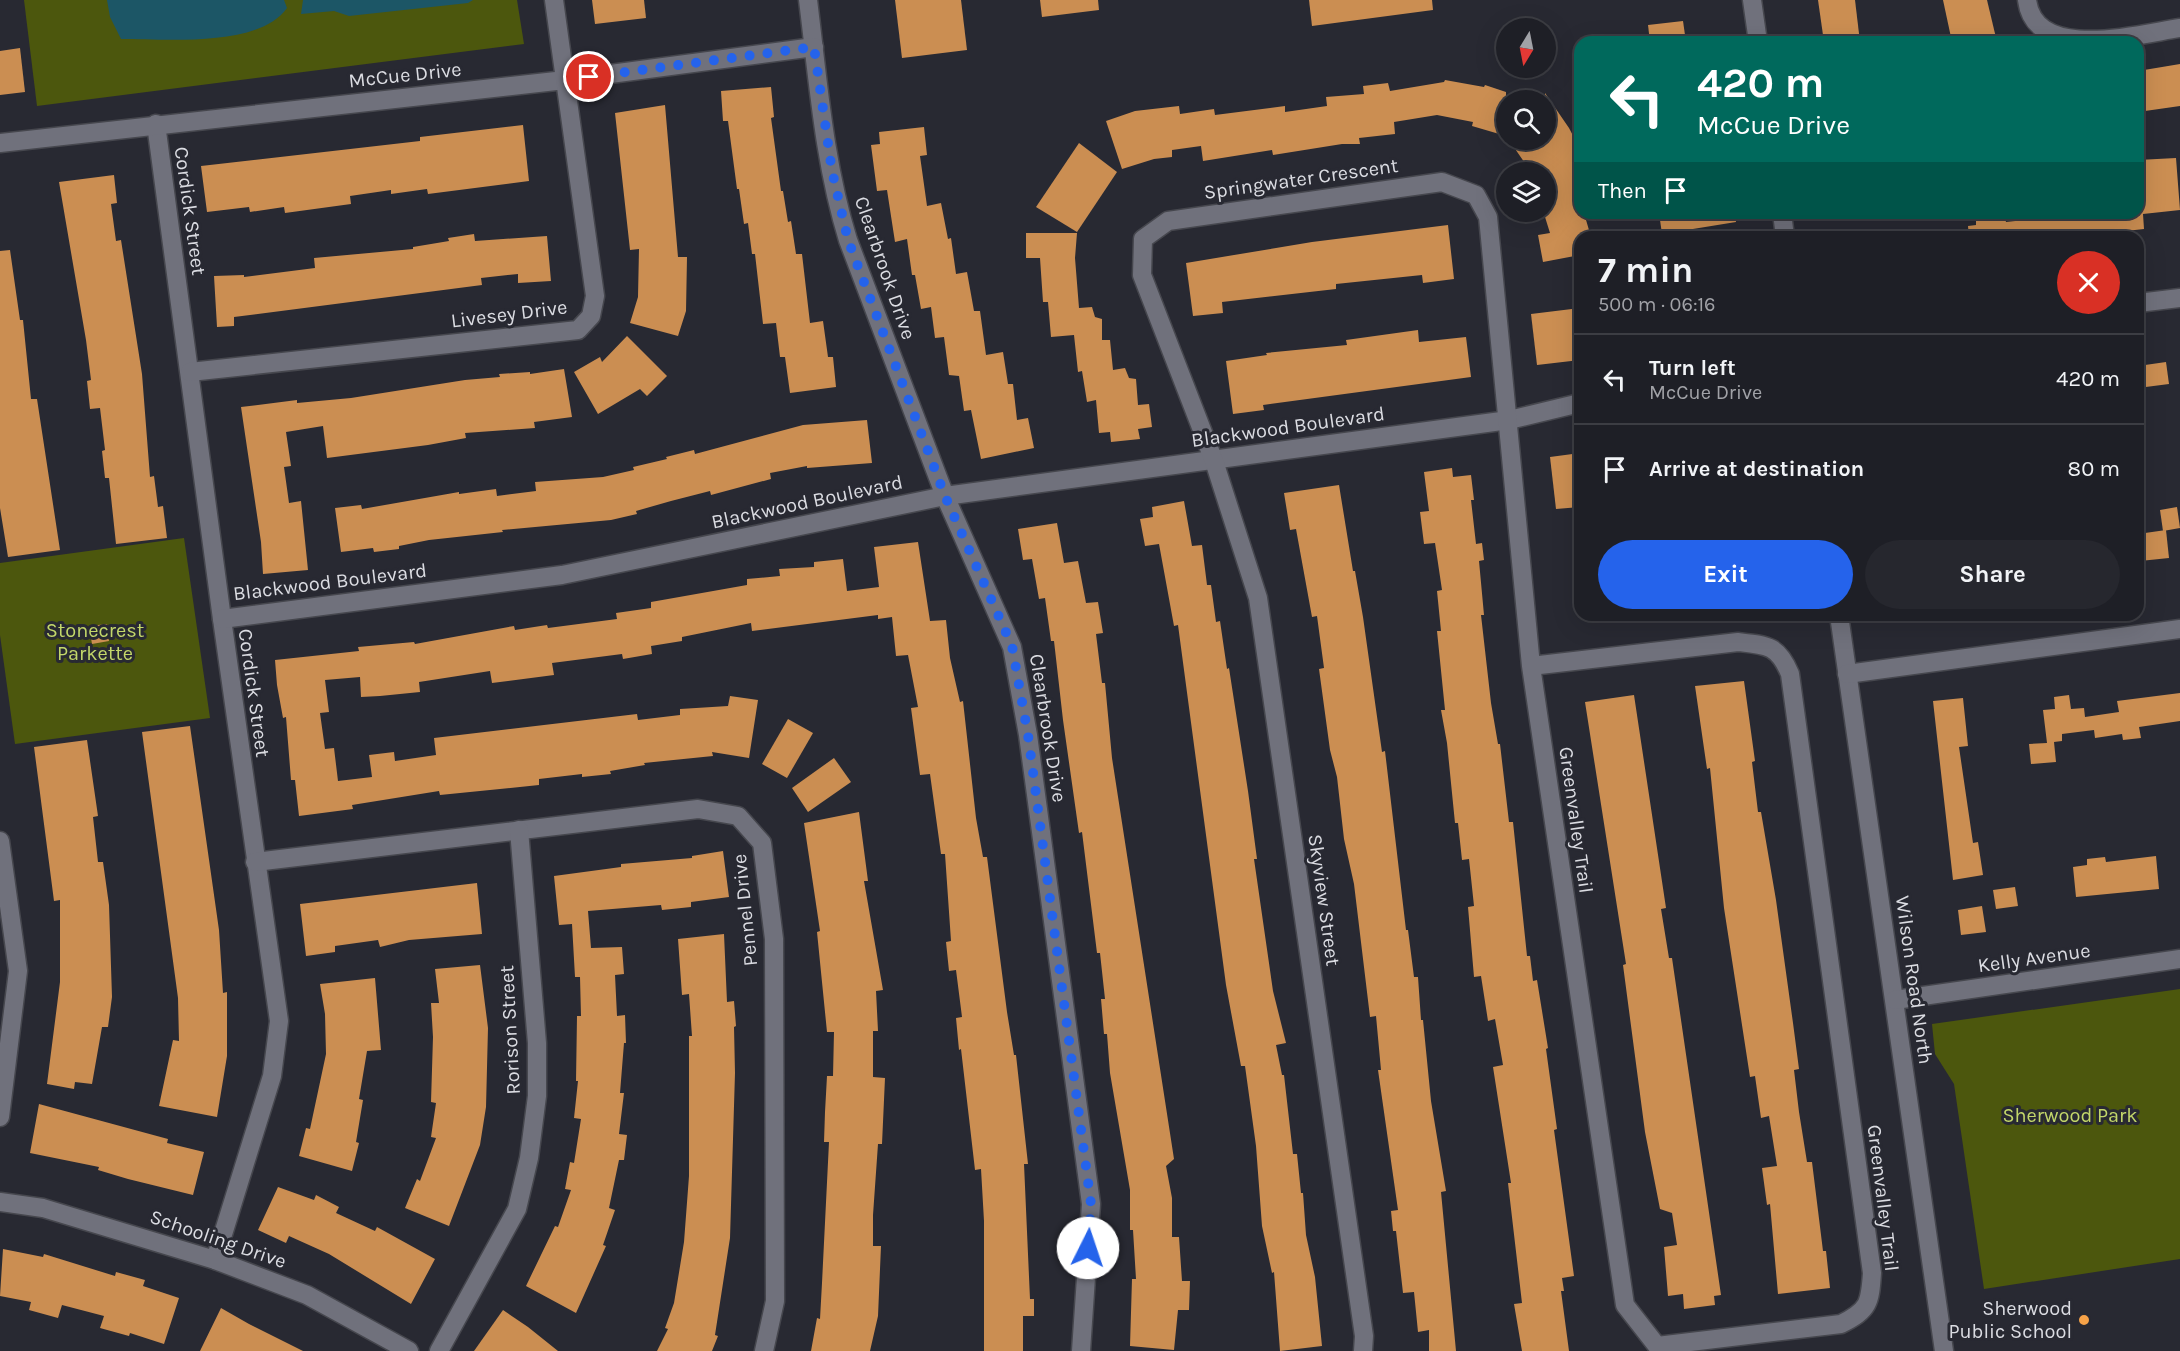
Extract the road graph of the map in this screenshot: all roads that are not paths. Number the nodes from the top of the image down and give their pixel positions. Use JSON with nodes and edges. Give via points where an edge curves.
{"nodes":[{"id":1,"x":554,"y":0,"type":"edge"},
{"id":2,"x":808,"y":0,"type":"edge"},
{"id":3,"x":1752,"y":0,"type":"edge"},
{"id":4,"x":2027,"y":0,"type":"edge"},
{"id":5,"x":2180,"y":28,"type":"edge"},
{"id":6,"x":1757,"y":36,"type":"edge"},
{"id":7,"x":2061,"y":36,"type":"edge"},
{"id":8,"x":2123,"y":36,"type":"edge"},
{"id":9,"x":814,"y":47,"type":"junction"},
{"id":10,"x":565,"y":80,"type":"junction"},
{"id":11,"x":156,"y":124,"type":"junction"},
{"id":12,"x":0,"y":143,"type":"edge"},
{"id":13,"x":2180,"y":297,"type":"edge"},
{"id":14,"x":2144,"y":302,"type":"edge"},
{"id":15,"x":190,"y":372,"type":"junction"},
{"id":16,"x":1574,"y":404,"type":"edge"},
{"id":17,"x":1509,"y":420,"type":"junction"},
{"id":18,"x":1214,"y":461,"type":"junction"},
{"id":19,"x":945,"y":496,"type":"junction"},
{"id":20,"x":222,"y":619,"type":"junction"},
{"id":21,"x":1840,"y":621,"type":"edge"},
{"id":22,"x":2180,"y":629,"type":"edge"},
{"id":23,"x":1531,"y":666,"type":"junction"},
{"id":24,"x":1847,"y":674,"type":"junction"},
{"id":25,"x":519,"y":831,"type":"junction"},
{"id":26,"x":0,"y":841,"type":"edge"},
{"id":27,"x":255,"y":862,"type":"junction"},
{"id":28,"x":2180,"y":959,"type":"edge"},
{"id":29,"x":1895,"y":1000,"type":"junction"},
{"id":30,"x":0,"y":1117,"type":"edge"},
{"id":31,"x":0,"y":1202,"type":"edge"},
{"id":32,"x":215,"y":1260,"type":"junction"},
{"id":33,"x":409,"y":1351,"type":"edge"},
{"id":34,"x":440,"y":1351,"type":"edge"},
{"id":35,"x":764,"y":1351,"type":"edge"},
{"id":36,"x":1081,"y":1351,"type":"edge"},
{"id":37,"x":1363,"y":1351,"type":"edge"},
{"id":38,"x":1944,"y":1351,"type":"edge"}],
"edges":[{"from":1,"to":10,"type":"street","name":"Livesey Drive"},
{"from":2,"to":9,"type":"street","name":"Clearbrook Drive"},
{"from":3,"to":6,"type":"street"},
{"from":4,"to":7,"type":"street","via":[[2029,12],[2047,32]]},
{"from":5,"to":8,"type":"street"},
{"from":9,"to":10,"type":"street","name":"McCue Drive"},
{"from":9,"to":19,"type":"street","name":"Clearbrook Drive","via":[[838,210]]},
{"from":10,"to":11,"type":"street","name":"McCue Drive"},
{"from":10,"to":15,"type":"street","name":"Livesey Drive","via":[[595,296],[591,316],[578,330]]},
{"from":11,"to":12,"type":"street","name":"McCue Drive"},
{"from":11,"to":15,"type":"street","name":"Cordick Street"},
{"from":13,"to":14,"type":"street"},
{"from":15,"to":20,"type":"street","name":"Cordick Street"},
{"from":16,"to":17,"type":"street","name":"Blackwood Boulevard"},
{"from":17,"to":18,"type":"street","name":"Blackwood Boulevard"},
{"from":17,"to":18,"type":"street","name":"Springwater Crescent","via":[[1488,217],[1476,195],[1442,182],[1419,185],[1168,221],[1143,239],[1142,275]]},
{"from":17,"to":23,"type":"street","name":"Greenvalley Trail"},
{"from":18,"to":19,"type":"street","name":"Blackwood Boulevard"},
{"from":18,"to":37,"type":"street","name":"Skyview Street","via":[[1258,598],[1364,1336]]},
{"from":19,"to":20,"type":"street","name":"Blackwood Boulevard","via":[[562,575]]},
{"from":19,"to":36,"type":"street","name":"Clearbrook Drive","via":[[1012,646],[1028,735],[1091,1204]]},
{"from":20,"to":27,"type":"street","name":"Cordick Street"},
{"from":21,"to":24,"type":"street","name":"Wilson Road North"},
{"from":22,"to":24,"type":"street"},
{"from":23,"to":23,"type":"street","name":"Greenvalley Trail","via":[[1625,1305],[1657,1346],[1841,1324],[1862,1313],[1870,1296],[1872,1273],[1790,674],[1782,656],[1766,645],[1738,642]]},
{"from":24,"to":29,"type":"street","name":"Wilson Road North"},
{"from":25,"to":27,"type":"street","name":"Pennel Drive"},
{"from":25,"to":34,"type":"street","name":"Rorison Street","via":[[537,1043],[537,1096],[529,1158],[517,1209]]},
{"from":25,"to":35,"type":"street","name":"Pennel Drive","via":[[698,809],[738,816],[762,843],[774,939],[775,1301]]},
{"from":26,"to":30,"type":"street","via":[[18,971]]},
{"from":27,"to":32,"type":"street","name":"Cordick Street","via":[[279,1021],[272,1076]]},
{"from":28,"to":29,"type":"street","name":"Kelly Avenue"},
{"from":29,"to":38,"type":"street","name":"Wilson Road North"},
{"from":31,"to":32,"type":"street","name":"Schooling Drive","via":[[43,1208]]},
{"from":32,"to":33,"type":"street","name":"Schooling Drive","via":[[308,1295]]}]}
